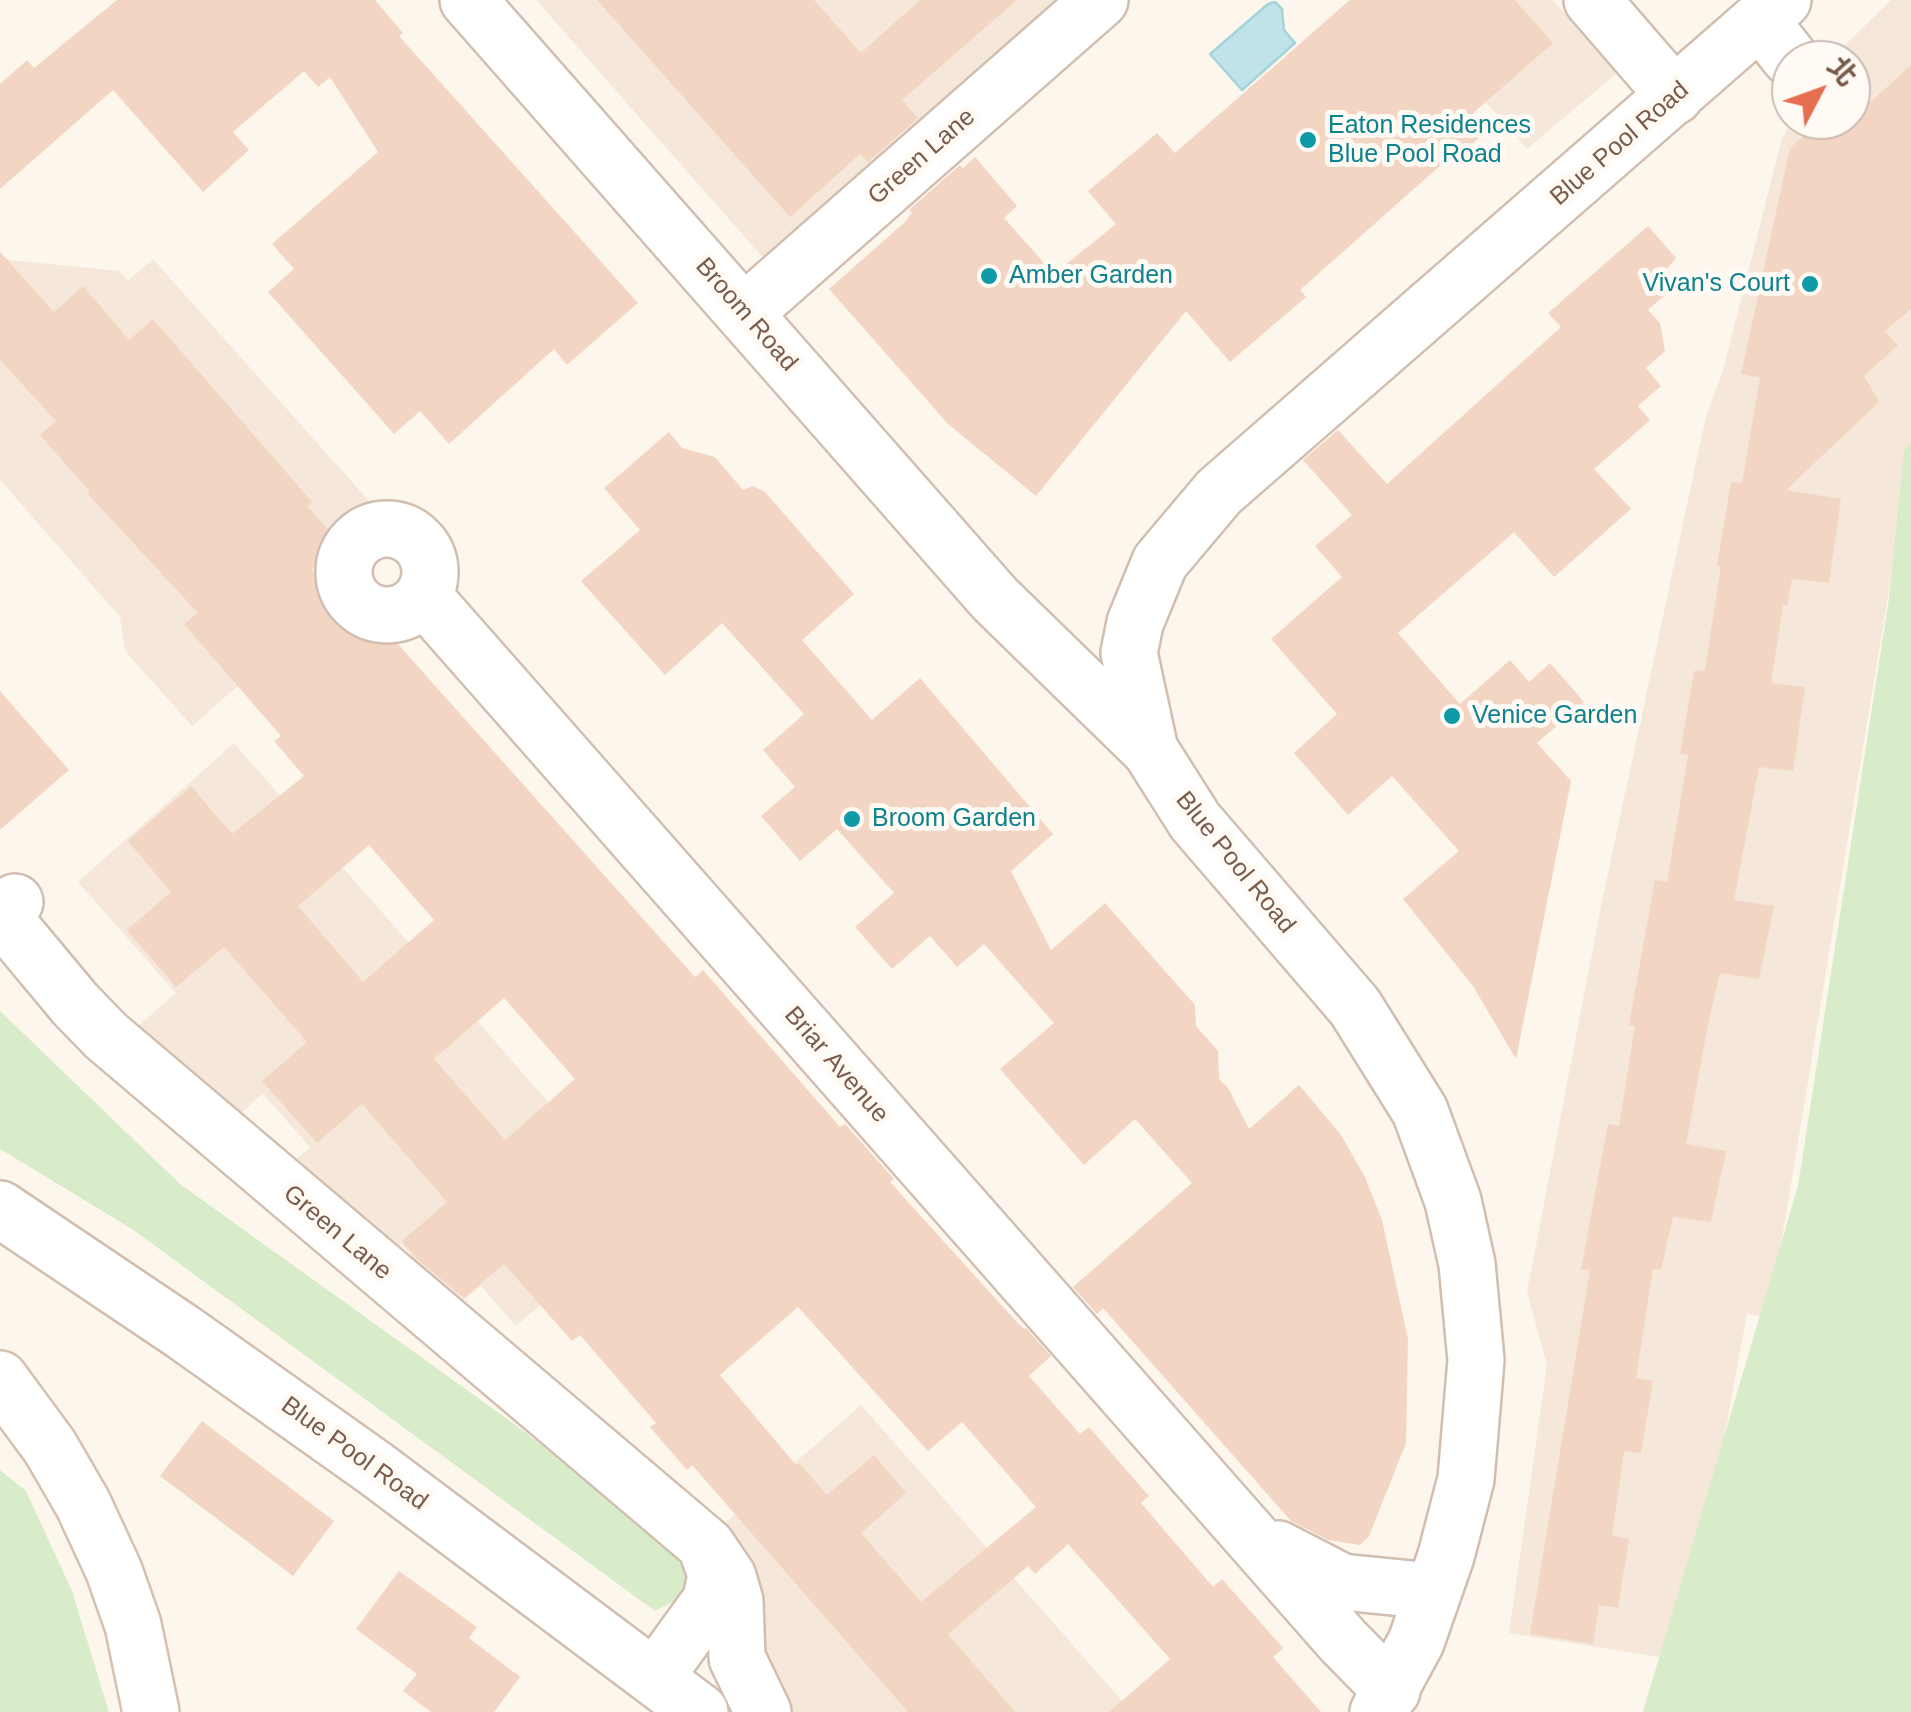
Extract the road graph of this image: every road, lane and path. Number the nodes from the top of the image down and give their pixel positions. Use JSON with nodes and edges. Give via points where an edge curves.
{"nodes":[{"id":1,"x":468,"y":0,"type":"edge"},
{"id":2,"x":1100,"y":0,"type":"edge"},
{"id":3,"x":1592,"y":0,"type":"edge"},
{"id":4,"x":1777,"y":26,"type":"edge"},
{"id":5,"x":1676,"y":96,"type":"junction"},
{"id":6,"x":744,"y":313,"type":"junction"},
{"id":7,"x":423,"y":596,"type":"dead end"},
{"id":8,"x":1026,"y":628,"type":"junction"},
{"id":9,"x":1128,"y":653,"type":"junction"},
{"id":10,"x":1150,"y":750,"type":"junction"},
{"id":11,"x":14,"y":902,"type":"dead end"},
{"id":12,"x":0,"y":1210,"type":"edge"},
{"id":13,"x":0,"y":1379,"type":"edge"},
{"id":14,"x":694,"y":1532,"type":"junction"},
{"id":15,"x":1249,"y":1533,"type":"junction"},
{"id":16,"x":1432,"y":1591,"type":"junction"},
{"id":17,"x":656,"y":1676,"type":"junction"},
{"id":18,"x":1385,"y":1701,"type":"edge"},
{"id":19,"x":152,"y":1712,"type":"edge"},
{"id":20,"x":700,"y":1712,"type":"edge"},
{"id":21,"x":763,"y":1712,"type":"edge"}],
"edges":[{"from":1,"to":6,"type":"street","name":"Broom Road"},
{"from":2,"to":6,"type":"street","name":"Green Lane"},
{"from":3,"to":5,"type":"street"},
{"from":4,"to":5,"type":"street","name":"Blue Pool Road"},
{"from":5,"to":9,"type":"street","name":"Blue Pool Road","via":[[1219,492],[1160,562]]},
{"from":6,"to":8,"type":"street","name":"Broom Road"},
{"from":7,"to":15,"type":"street","name":"Briar Avenue"},
{"from":8,"to":9,"type":"street"},
{"from":8,"to":10,"type":"street","name":"Broom Road"},
{"from":9,"to":10,"type":"street","name":"Blue Pool Road"},
{"from":10,"to":16,"type":"street","name":"Blue Pool Road","via":[[1195,822],[1355,1007],[1420,1110],[1453,1200],[1476,1360],[1466,1479]]},
{"from":11,"to":14,"type":"street","name":"Green Lane","via":[[0,914],[106,1036]]},
{"from":12,"to":17,"type":"street","name":"Blue Pool Road","via":[[360,1457]]},
{"from":13,"to":19,"type":"street","via":[[83,1504],[114,1571]]},
{"from":14,"to":17,"type":"street","name":"Green Lane","via":[[712,1561],[716,1587]]},
{"from":14,"to":21,"type":"street","name":"Green Lane","via":[[728,1576],[737,1658]]},
{"from":15,"to":16,"type":"street","name":"Briar Avenue","via":[[1342,1582]]},
{"from":15,"to":18,"type":"street","name":"Briar Avenue","via":[[1343,1641]]},
{"from":16,"to":18,"type":"street","name":"Blue Pool Road","via":[[1416,1642]]},
{"from":17,"to":20,"type":"street","name":"Blue Pool Road"}]}
